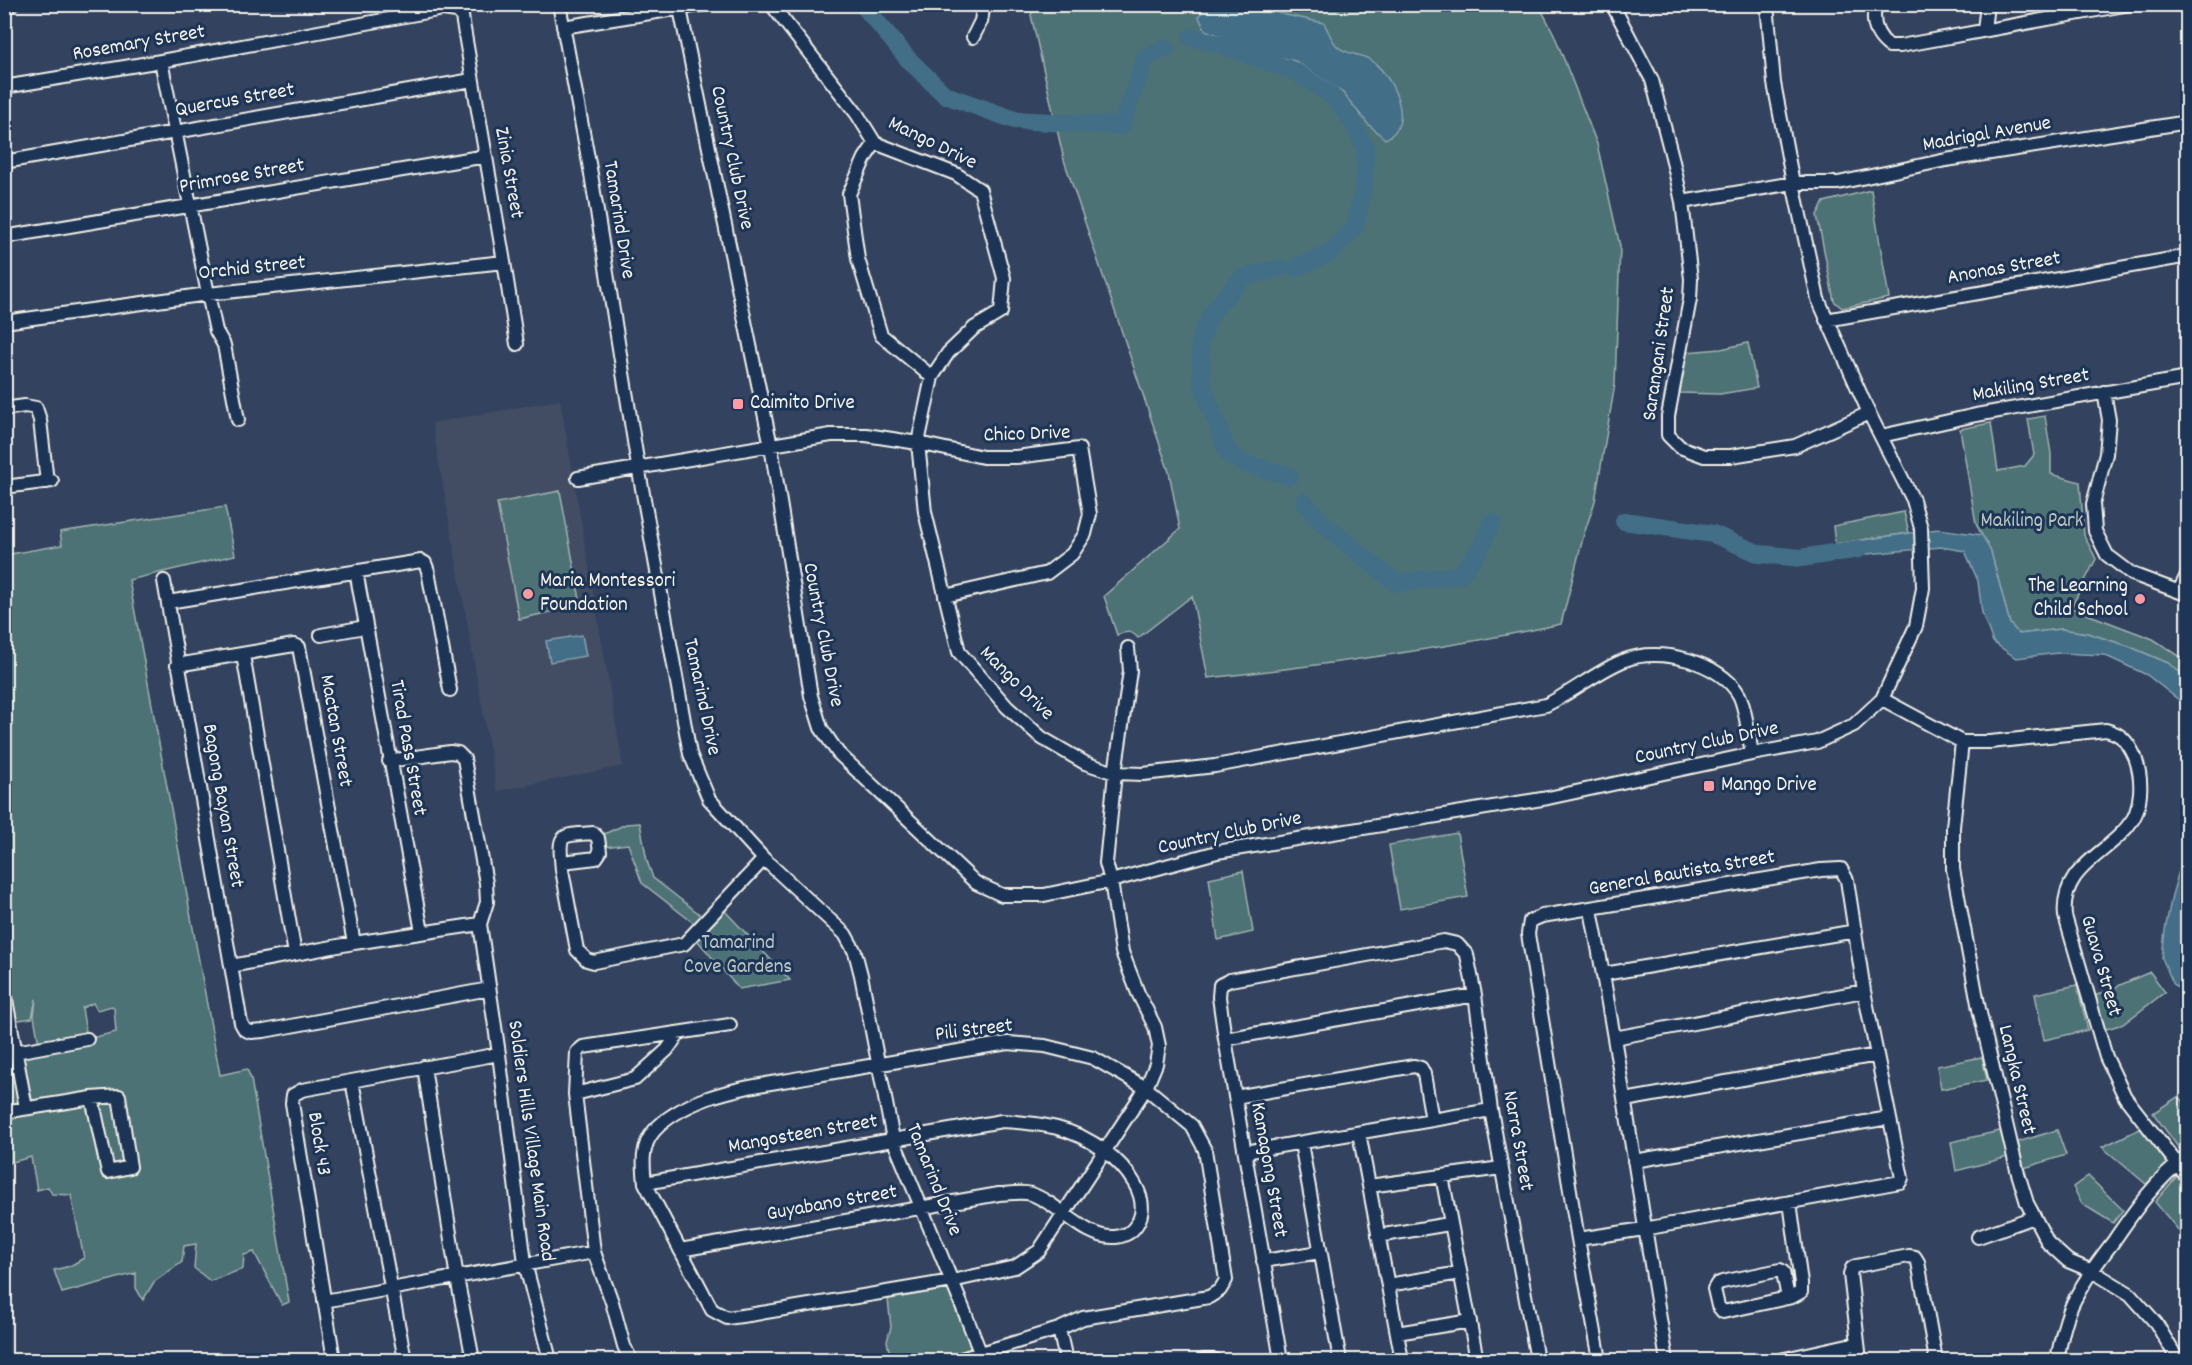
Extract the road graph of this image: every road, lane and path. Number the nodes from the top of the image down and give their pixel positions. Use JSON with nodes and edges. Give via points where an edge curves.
{"nodes":[{"id":1,"x":12,"y":4,"type":"edge"},
{"id":2,"x":559,"y":4,"type":"edge"},
{"id":3,"x":706,"y":4,"type":"edge"},
{"id":4,"x":771,"y":4,"type":"edge"},
{"id":5,"x":984,"y":4,"type":"edge"},
{"id":6,"x":1612,"y":4,"type":"edge"},
{"id":7,"x":1767,"y":4,"type":"edge"},
{"id":8,"x":1876,"y":4,"type":"edge"},
{"id":9,"x":1987,"y":4,"type":"edge"},
{"id":10,"x":2130,"y":4,"type":"edge"},
{"id":11,"x":4,"y":6,"type":"edge"},
{"id":12,"x":680,"y":6,"type":"edge"},
{"id":13,"x":457,"y":11,"type":"joint"},
{"id":14,"x":563,"y":27,"type":"junction"},
{"id":15,"x":1984,"y":30,"type":"junction"},
{"id":16,"x":973,"y":37,"type":"dead end"},
{"id":17,"x":161,"y":61,"type":"junction"},
{"id":18,"x":472,"y":80,"type":"junction"},
{"id":19,"x":4,"y":87,"type":"edge"},
{"id":20,"x":2187,"y":122,"type":"edge"},
{"id":21,"x":175,"y":132,"type":"junction"},
{"id":22,"x":875,"y":142,"type":"junction"},
{"id":23,"x":486,"y":156,"type":"junction"},
{"id":24,"x":4,"y":162,"type":"edge"},
{"id":25,"x":1792,"y":183,"type":"junction"},
{"id":26,"x":1682,"y":202,"type":"junction"},
{"id":27,"x":190,"y":206,"type":"junction"},
{"id":28,"x":4,"y":237,"type":"edge"},
{"id":29,"x":2187,"y":256,"type":"edge"},
{"id":30,"x":504,"y":262,"type":"junction"},
{"id":31,"x":208,"y":294,"type":"junction"},
{"id":32,"x":1826,"y":320,"type":"junction"},
{"id":33,"x":4,"y":322,"type":"edge"},
{"id":34,"x":517,"y":344,"type":"dead end"},
{"id":35,"x":932,"y":377,"type":"junction"},
{"id":36,"x":2187,"y":378,"type":"edge"},
{"id":37,"x":2104,"y":392,"type":"junction"},
{"id":38,"x":4,"y":409,"type":"edge"},
{"id":39,"x":1869,"y":413,"type":"junction"},
{"id":40,"x":238,"y":420,"type":"dead end"},
{"id":41,"x":1881,"y":436,"type":"junction"},
{"id":42,"x":918,"y":443,"type":"junction"},
{"id":43,"x":771,"y":446,"type":"junction"},
{"id":44,"x":638,"y":466,"type":"junction"},
{"id":45,"x":578,"y":478,"type":"dead end"},
{"id":46,"x":4,"y":487,"type":"edge"},
{"id":47,"x":356,"y":571,"type":"junction"},
{"id":48,"x":2187,"y":573,"type":"edge"},
{"id":49,"x":164,"y":581,"type":"dead end"},
{"id":50,"x":2183,"y":593,"type":"edge"},
{"id":51,"x":945,"y":596,"type":"junction"},
{"id":52,"x":168,"y":602,"type":"junction"},
{"id":53,"x":365,"y":627,"type":"junction"},
{"id":54,"x":321,"y":634,"type":"dead end"},
{"id":55,"x":1128,"y":648,"type":"dead end"},
{"id":56,"x":243,"y":655,"type":"junction"},
{"id":57,"x":177,"y":665,"type":"junction"},
{"id":58,"x":450,"y":690,"type":"dead end"},
{"id":59,"x":1882,"y":699,"type":"junction"},
{"id":60,"x":1962,"y":742,"type":"junction"},
{"id":61,"x":1752,"y":753,"type":"junction"},
{"id":62,"x":389,"y":761,"type":"junction"},
{"id":63,"x":1115,"y":773,"type":"junction"},
{"id":64,"x":764,"y":859,"type":"junction"},
{"id":65,"x":561,"y":862,"type":"dead end"},
{"id":66,"x":1111,"y":881,"type":"junction"},
{"id":67,"x":1591,"y":910,"type":"junction"},
{"id":68,"x":480,"y":924,"type":"junction"},
{"id":69,"x":1856,"y":931,"type":"junction"},
{"id":70,"x":422,"y":932,"type":"junction"},
{"id":71,"x":354,"y":943,"type":"junction"},
{"id":72,"x":296,"y":954,"type":"junction"},
{"id":73,"x":231,"y":966,"type":"junction"},
{"id":74,"x":1604,"y":974,"type":"junction"},
{"id":75,"x":1220,"y":985,"type":"joint"},
{"id":76,"x":4,"y":989,"type":"edge"},
{"id":77,"x":489,"y":989,"type":"junction"},
{"id":78,"x":1864,"y":992,"type":"junction"},
{"id":79,"x":1475,"y":995,"type":"junction"},
{"id":80,"x":730,"y":1025,"type":"dead end"},
{"id":81,"x":679,"y":1033,"type":"junction"},
{"id":82,"x":1614,"y":1038,"type":"junction"},
{"id":83,"x":87,"y":1039,"type":"dead end"},
{"id":84,"x":1225,"y":1039,"type":"junction"},
{"id":85,"x":15,"y":1052,"type":"junction"},
{"id":86,"x":499,"y":1054,"type":"junction"},
{"id":87,"x":1877,"y":1055,"type":"junction"},
{"id":88,"x":877,"y":1064,"type":"junction"},
{"id":89,"x":424,"y":1067,"type":"junction"},
{"id":90,"x":352,"y":1081,"type":"junction"},
{"id":91,"x":1146,"y":1088,"type":"junction"},
{"id":92,"x":575,"y":1094,"type":"junction"},
{"id":93,"x":1235,"y":1097,"type":"junction"},
{"id":94,"x":92,"y":1098,"type":"junction"},
{"id":95,"x":1625,"y":1100,"type":"junction"},
{"id":96,"x":26,"y":1108,"type":"junction"},
{"id":97,"x":1491,"y":1110,"type":"junction"},
{"id":98,"x":4,"y":1112,"type":"edge"},
{"id":99,"x":1889,"y":1118,"type":"junction"},
{"id":100,"x":1432,"y":1120,"type":"junction"},
{"id":101,"x":1359,"y":1133,"type":"junction"},
{"id":102,"x":893,"y":1139,"type":"junction"},
{"id":103,"x":1301,"y":1143,"type":"junction"},
{"id":104,"x":1105,"y":1151,"type":"junction"},
{"id":105,"x":1245,"y":1152,"type":"junction"},
{"id":106,"x":2187,"y":1156,"type":"edge"},
{"id":107,"x":1634,"y":1161,"type":"junction"},
{"id":108,"x":2176,"y":1164,"type":"junction"},
{"id":109,"x":1501,"y":1168,"type":"junction"},
{"id":110,"x":1442,"y":1176,"type":"junction"},
{"id":111,"x":2187,"y":1178,"type":"edge"},
{"id":112,"x":645,"y":1183,"type":"junction"},
{"id":113,"x":1369,"y":1186,"type":"junction"},
{"id":114,"x":1791,"y":1202,"type":"junction"},
{"id":115,"x":923,"y":1208,"type":"junction"},
{"id":116,"x":1064,"y":1214,"type":"junction"},
{"id":117,"x":2034,"y":1217,"type":"junction"},
{"id":118,"x":1449,"y":1224,"type":"junction"},
{"id":119,"x":1644,"y":1229,"type":"junction"},
{"id":120,"x":1378,"y":1236,"type":"junction"},
{"id":121,"x":1978,"y":1236,"type":"dead end"},
{"id":122,"x":1578,"y":1239,"type":"junction"},
{"id":123,"x":680,"y":1250,"type":"junction"},
{"id":124,"x":594,"y":1252,"type":"junction"},
{"id":125,"x":1320,"y":1252,"type":"junction"},
{"id":126,"x":1263,"y":1261,"type":"junction"},
{"id":127,"x":525,"y":1263,"type":"junction"},
{"id":128,"x":2092,"y":1271,"type":"junction"},
{"id":129,"x":1460,"y":1273,"type":"junction"},
{"id":130,"x":457,"y":1278,"type":"junction"},
{"id":131,"x":952,"y":1281,"type":"junction"},
{"id":132,"x":1388,"y":1285,"type":"junction"},
{"id":133,"x":392,"y":1290,"type":"junction"},
{"id":134,"x":1788,"y":1298,"type":"junction"},
{"id":135,"x":324,"y":1301,"type":"junction"},
{"id":136,"x":1470,"y":1321,"type":"junction"},
{"id":137,"x":1059,"y":1329,"type":"junction"},
{"id":138,"x":1397,"y":1333,"type":"junction"},
{"id":139,"x":1857,"y":1343,"type":"junction"},
{"id":140,"x":982,"y":1358,"type":"edge"},
{"id":141,"x":334,"y":1360,"type":"edge"},
{"id":142,"x":405,"y":1360,"type":"edge"},
{"id":143,"x":473,"y":1360,"type":"edge"},
{"id":144,"x":550,"y":1360,"type":"edge"},
{"id":145,"x":631,"y":1360,"type":"edge"},
{"id":146,"x":958,"y":1360,"type":"edge"},
{"id":147,"x":1066,"y":1360,"type":"edge"},
{"id":148,"x":1204,"y":1360,"type":"edge"},
{"id":149,"x":1215,"y":1360,"type":"edge"},
{"id":150,"x":1281,"y":1360,"type":"edge"},
{"id":151,"x":1340,"y":1360,"type":"edge"},
{"id":152,"x":1402,"y":1360,"type":"edge"},
{"id":153,"x":1477,"y":1360,"type":"edge"},
{"id":154,"x":1537,"y":1360,"type":"edge"},
{"id":155,"x":1600,"y":1360,"type":"edge"},
{"id":156,"x":1667,"y":1360,"type":"edge"},
{"id":157,"x":1786,"y":1360,"type":"edge"},
{"id":158,"x":1860,"y":1360,"type":"edge"},
{"id":159,"x":1936,"y":1360,"type":"edge"},
{"id":160,"x":2057,"y":1360,"type":"edge"},
{"id":161,"x":2178,"y":1360,"type":"edge"}],
"edges":[{"from":1,"to":11,"type":"street"},
{"from":2,"to":14,"type":"street","name":"Tamarind Drive"},
{"from":3,"to":12,"type":"street"},
{"from":4,"to":22,"type":"street","name":"Mango Drive"},
{"from":5,"to":16,"type":"street"},
{"from":6,"to":26,"type":"street","name":"Sarangani Street","via":[[1652,80]]},
{"from":7,"to":25,"type":"street","name":"Country Club Drive","via":[[1774,83]]},
{"from":8,"to":15,"type":"street","via":[[1874,24],[1889,46]]},
{"from":9,"to":15,"type":"street"},
{"from":10,"to":15,"type":"street"},
{"from":12,"to":14,"type":"street"},
{"from":12,"to":43,"type":"street","name":"Country Club Drive"},
{"from":13,"to":17,"type":"street","name":"Rosemary Street","via":[[443,9]]},
{"from":13,"to":18,"type":"street","name":"Zinia Street","via":[[464,23]]},
{"from":14,"to":44,"type":"street","name":"Tamarind Drive"},
{"from":17,"to":19,"type":"street","name":"Rosemary Street"},
{"from":17,"to":21,"type":"street"},
{"from":18,"to":21,"type":"street","name":"Quercus Street"},
{"from":18,"to":23,"type":"street","name":"Zinia Street"},
{"from":20,"to":25,"type":"street","name":"Madrigal Avenue","via":[[1946,160],[1838,183]]},
{"from":21,"to":24,"type":"street","name":"Quercus Street"},
{"from":21,"to":27,"type":"street"},
{"from":22,"to":35,"type":"street","via":[[849,194],[858,259],[881,335]]},
{"from":22,"to":35,"type":"street","name":"Mango Drive","via":[[956,174],[980,190],[1004,278],[1001,312],[974,328],[948,353]]},
{"from":23,"to":27,"type":"street","name":"Primrose Street"},
{"from":23,"to":30,"type":"street","name":"Zinia Street"},
{"from":25,"to":26,"type":"street","name":"Madrigal Avenue"},
{"from":25,"to":32,"type":"street","name":"Country Club Drive"},
{"from":26,"to":39,"type":"street","name":"Sarangani Street","via":[[1690,299],[1668,416],[1668,435],[1680,447],[1704,456],[1731,456],[1795,446]]},
{"from":27,"to":28,"type":"street","name":"Primrose Street"},
{"from":27,"to":31,"type":"street"},
{"from":29,"to":32,"type":"street","name":"Anonas Street"},
{"from":30,"to":31,"type":"street","name":"Orchid Street"},
{"from":30,"to":34,"type":"street","name":"Zinia Street"},
{"from":31,"to":33,"type":"street","name":"Orchid Street"},
{"from":31,"to":40,"type":"street","via":[[224,345]]},
{"from":32,"to":39,"type":"street","name":"Country Club Drive"},
{"from":35,"to":42,"type":"street","name":"Mango Drive"},
{"from":36,"to":37,"type":"street","name":"Makiling Street"},
{"from":37,"to":41,"type":"street","name":"Makiling Street"},
{"from":37,"to":50,"type":"street","via":[[2109,420],[2106,454],[2093,504],[2095,531],[2107,555],[2132,573]]},
{"from":38,"to":46,"type":"street","via":[[36,408],[50,481]]},
{"from":39,"to":41,"type":"street","name":"Country Club Drive"},
{"from":41,"to":59,"type":"street","name":"Country Club Drive","via":[[1913,500],[1921,528],[1923,557],[1923,588],[1916,626]]},
{"from":42,"to":43,"type":"street","name":"Chico Drive","via":[[866,435],[831,435]]},
{"from":42,"to":51,"type":"street","name":"Mango Drive","via":[[925,512]]},
{"from":42,"to":51,"type":"street","name":"Chico Drive","via":[[983,457],[1079,450],[1084,472],[1090,514],[1085,534],[1072,554],[1047,573]]},
{"from":43,"to":44,"type":"street"},
{"from":43,"to":66,"type":"street","name":"Country Club Drive","via":[[811,696],[821,728],[838,753],[976,883],[1002,895],[1044,895]]},
{"from":44,"to":45,"type":"street"},
{"from":44,"to":64,"type":"street","name":"Tamarind Drive","via":[[690,754],[709,800]]},
{"from":47,"to":52,"type":"street"},
{"from":47,"to":53,"type":"street","name":"Tirad Pass Street"},
{"from":47,"to":58,"type":"street","via":[[425,563]]},
{"from":48,"to":50,"type":"street"},
{"from":49,"to":52,"type":"street","name":"Bagong Bayan Street"},
{"from":51,"to":63,"type":"street","name":"Mango Drive","via":[[959,652],[1007,707],[1042,738],[1085,763]]},
{"from":52,"to":57,"type":"street","name":"Bagong Bayan Street"},
{"from":53,"to":54,"type":"street"},
{"from":53,"to":62,"type":"street","name":"Tirad Pass Street"},
{"from":55,"to":63,"type":"street","via":[[1130,671]]},
{"from":56,"to":57,"type":"street","name":"Mactan Street"},
{"from":56,"to":71,"type":"street","name":"Mactan Street","via":[[294,645],[301,652]]},
{"from":56,"to":72,"type":"street"},
{"from":57,"to":73,"type":"street","name":"Bagong Bayan Street"},
{"from":59,"to":60,"type":"street","name":"Guava Street"},
{"from":59,"to":61,"type":"street","name":"Country Club Drive","via":[[1854,725],[1834,736]]},
{"from":60,"to":108,"type":"street","name":"Guava Street","via":[[2106,730],[2118,733],[2129,743],[2138,766],[2136,811],[2123,832],[2078,870],[2064,902],[2065,916],[2106,1057],[2125,1097]]},
{"from":60,"to":117,"type":"street","name":"Langka Street","via":[[1953,869],[1995,1078],[2017,1170]]},
{"from":61,"to":63,"type":"street","name":"Mango Drive","via":[[1740,697],[1733,687],[1711,670],[1679,657],[1659,654],[1627,659],[1546,705],[1215,766]]},
{"from":61,"to":66,"type":"street","name":"Country Club Drive","via":[[1548,798],[1217,852]]},
{"from":62,"to":68,"type":"street","via":[[450,752],[464,759],[486,883],[487,902]]},
{"from":62,"to":70,"type":"street","name":"Tirad Pass Street"},
{"from":63,"to":66,"type":"street","via":[[1106,863]]},
{"from":64,"to":65,"type":"street","via":[[684,944],[594,962],[577,950]]},
{"from":64,"to":88,"type":"street","name":"Tamarind Drive","via":[[845,934],[855,952]]},
{"from":66,"to":91,"type":"street","via":[[1122,952],[1155,1027],[1159,1046]]},
{"from":67,"to":69,"type":"street","name":"General Bautista Street","via":[[1841,869],[1847,880]]},
{"from":67,"to":74,"type":"street"},
{"from":67,"to":122,"type":"street","name":"General Bautista Street","via":[[1535,918],[1530,921],[1528,934]]},
{"from":68,"to":70,"type":"street"},
{"from":68,"to":77,"type":"street","name":"Soldiers Hills Village Main Road"},
{"from":69,"to":74,"type":"street"},
{"from":69,"to":78,"type":"street"},
{"from":70,"to":71,"type":"street"},
{"from":71,"to":72,"type":"street"},
{"from":72,"to":73,"type":"street"},
{"from":73,"to":77,"type":"street","name":"Bagong Bayan Street","via":[[241,1023],[244,1030],[251,1032]]},
{"from":74,"to":82,"type":"street"},
{"from":75,"to":79,"type":"street","name":"Narra Street","via":[[1444,941],[1457,944],[1467,955]]},
{"from":75,"to":84,"type":"street","name":"Kamagong Street"},
{"from":76,"to":85,"type":"street"},
{"from":77,"to":86,"type":"street","name":"Soldiers Hills Village Main Road"},
{"from":78,"to":82,"type":"street"},
{"from":78,"to":87,"type":"street"},
{"from":79,"to":84,"type":"street"},
{"from":79,"to":97,"type":"street","name":"Narra Street"},
{"from":80,"to":81,"type":"street"},
{"from":81,"to":92,"type":"street","via":[[667,1050],[635,1079]]},
{"from":81,"to":92,"type":"street","via":[[583,1047],[576,1057]]},
{"from":82,"to":95,"type":"street"},
{"from":83,"to":85,"type":"street"},
{"from":84,"to":93,"type":"street","name":"Kamagong Street"},
{"from":85,"to":96,"type":"street"},
{"from":86,"to":89,"type":"street","name":"Block 43"},
{"from":86,"to":127,"type":"street","name":"Soldiers Hills Village Main Road"},
{"from":87,"to":95,"type":"street"},
{"from":87,"to":99,"type":"street"},
{"from":88,"to":91,"type":"street","name":"Pili Street","via":[[1008,1043],[1045,1046],[1093,1058]]},
{"from":88,"to":102,"type":"street","name":"Tamarind Drive"},
{"from":88,"to":112,"type":"street","name":"Pili Street","via":[[749,1087],[682,1110],[653,1131],[645,1144]]},
{"from":89,"to":90,"type":"street","name":"Block 43"},
{"from":89,"to":130,"type":"street"},
{"from":90,"to":133,"type":"street"},
{"from":90,"to":135,"type":"street","name":"Block 43","via":[[302,1090],[291,1099]]},
{"from":91,"to":104,"type":"street","name":"Pili Street"},
{"from":91,"to":137,"type":"street","via":[[1192,1125],[1205,1150],[1226,1280],[1209,1297],[1083,1318]]},
{"from":92,"to":124,"type":"street"},
{"from":93,"to":100,"type":"street","via":[[1414,1066],[1424,1074]]},
{"from":93,"to":105,"type":"street","name":"Kamagong Street"},
{"from":94,"to":94,"type":"street","via":[[108,1172],[130,1167],[119,1096]]},
{"from":94,"to":96,"type":"street"},
{"from":95,"to":107,"type":"street"},
{"from":96,"to":98,"type":"street"},
{"from":97,"to":100,"type":"street"},
{"from":97,"to":109,"type":"street","name":"Narra Street"},
{"from":99,"to":107,"type":"street"},
{"from":99,"to":114,"type":"street","via":[[1900,1182]]},
{"from":100,"to":101,"type":"street"},
{"from":101,"to":103,"type":"street"},
{"from":101,"to":113,"type":"street"},
{"from":102,"to":104,"type":"street","name":"Mangosteen Street","via":[[1002,1121],[1040,1123],[1070,1132]]},
{"from":102,"to":112,"type":"street","name":"Mangosteen Street"},
{"from":102,"to":115,"type":"street","name":"Tamarind Drive"},
{"from":103,"to":105,"type":"street"},
{"from":103,"to":125,"type":"street"},
{"from":104,"to":116,"type":"street","name":"Pili Street"},
{"from":104,"to":116,"type":"street","name":"Guyabano Street","via":[[1130,1174],[1143,1205],[1134,1229],[1126,1235],[1102,1235]]},
{"from":105,"to":126,"type":"street","name":"Kamagong Street"},
{"from":106,"to":108,"type":"street"},
{"from":107,"to":119,"type":"street"},
{"from":108,"to":111,"type":"street","name":"Guava Street"},
{"from":108,"to":128,"type":"street","via":[[2130,1215]]},
{"from":109,"to":110,"type":"street"},
{"from":109,"to":154,"type":"street","name":"Narra Street"},
{"from":110,"to":113,"type":"street"},
{"from":110,"to":118,"type":"street"},
{"from":112,"to":123,"type":"street","name":"Pili Street"},
{"from":113,"to":120,"type":"street"},
{"from":114,"to":119,"type":"street"},
{"from":114,"to":134,"type":"street","via":[[1802,1286],[1799,1294]]},
{"from":115,"to":116,"type":"street","name":"Guyabano Street","via":[[999,1194],[1030,1194]]},
{"from":115,"to":123,"type":"street","name":"Guyabano Street"},
{"from":115,"to":131,"type":"street","name":"Tamarind Drive"},
{"from":116,"to":131,"type":"street","name":"Pili Street","via":[[1039,1251],[1015,1267]]},
{"from":117,"to":121,"type":"street"},
{"from":117,"to":128,"type":"street","name":"Langka Street","via":[[2048,1243],[2068,1261]]},
{"from":118,"to":120,"type":"street"},
{"from":118,"to":129,"type":"street"},
{"from":119,"to":122,"type":"street"},
{"from":119,"to":156,"type":"street"},
{"from":120,"to":132,"type":"street"},
{"from":122,"to":155,"type":"street"},
{"from":123,"to":131,"type":"street","name":"Pili Street","via":[[712,1310],[727,1317]]},
{"from":124,"to":127,"type":"street"},
{"from":124,"to":145,"type":"street"},
{"from":125,"to":126,"type":"street"},
{"from":125,"to":151,"type":"street"},
{"from":126,"to":150,"type":"street","name":"Kamagong Street"},
{"from":127,"to":130,"type":"street"},
{"from":127,"to":144,"type":"street","name":"Soldiers Hills Village Main Road"},
{"from":128,"to":160,"type":"street","via":[[2074,1301]]},
{"from":128,"to":161,"type":"street","name":"Langka Street","via":[[2130,1294],[2156,1323]]},
{"from":129,"to":132,"type":"street"},
{"from":129,"to":136,"type":"street"},
{"from":130,"to":133,"type":"street"},
{"from":130,"to":143,"type":"street"},
{"from":131,"to":140,"type":"street","name":"Tamarind Drive"},
{"from":132,"to":138,"type":"street"},
{"from":133,"to":135,"type":"street"},
{"from":133,"to":142,"type":"street"},
{"from":134,"to":134,"type":"street","via":[[1723,1312],[1714,1289],[1722,1282],[1780,1270]]},
{"from":135,"to":141,"type":"street"},
{"from":136,"to":138,"type":"street"},
{"from":136,"to":153,"type":"street"},
{"from":137,"to":140,"type":"street"},
{"from":137,"to":147,"type":"street"},
{"from":138,"to":152,"type":"street"},
{"from":139,"to":157,"type":"street"},
{"from":139,"to":158,"type":"street"},
{"from":139,"to":159,"type":"street","via":[[1852,1268],[1915,1257]]},
{"from":140,"to":146,"type":"street"},
{"from":148,"to":149,"type":"street"}]}
